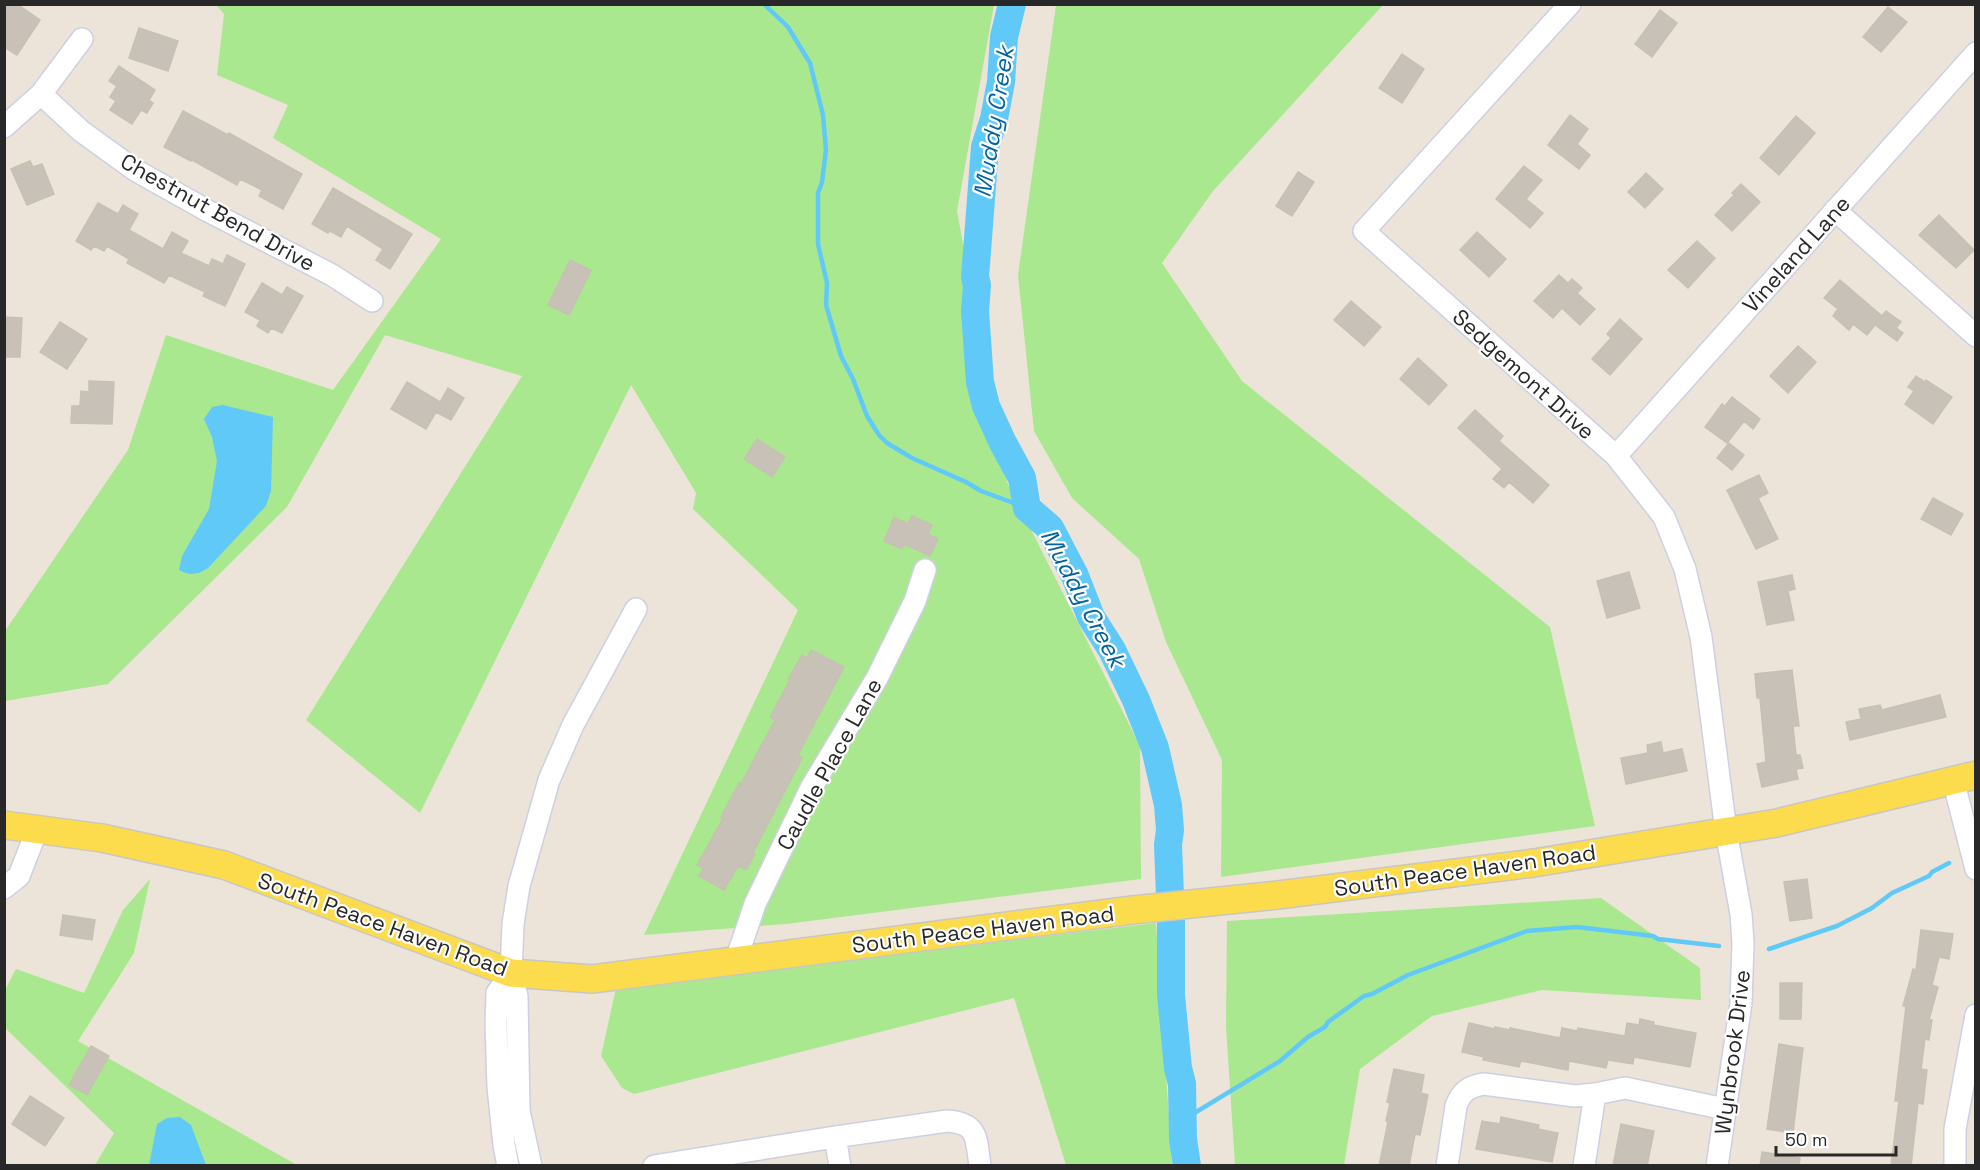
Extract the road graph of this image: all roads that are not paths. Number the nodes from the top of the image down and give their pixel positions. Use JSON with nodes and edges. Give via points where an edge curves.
{"nodes":[{"id":1,"x":1570,"y":4,"type":"edge"},
{"id":2,"x":82,"y":39,"type":"dead end"},
{"id":3,"x":1976,"y":53,"type":"edge"},
{"id":4,"x":41,"y":94,"type":"junction"},
{"id":5,"x":4,"y":128,"type":"edge"},
{"id":6,"x":1835,"y":210,"type":"junction"},
{"id":7,"x":372,"y":301,"type":"dead end"},
{"id":8,"x":1976,"y":336,"type":"edge"},
{"id":9,"x":1616,"y":456,"type":"junction"},
{"id":10,"x":925,"y":570,"type":"dead end"},
{"id":11,"x":636,"y":609,"type":"dead end"},
{"id":12,"x":1964,"y":777,"type":"edge"},
{"id":13,"x":4,"y":825,"type":"edge"},
{"id":14,"x":37,"y":830,"type":"junction"},
{"id":15,"x":1726,"y":831,"type":"junction"},
{"id":16,"x":1976,"y":869,"type":"edge"},
{"id":17,"x":4,"y":888,"type":"edge"},
{"id":18,"x":736,"y":960,"type":"junction"},
{"id":19,"x":512,"y":972,"type":"junction"},
{"id":20,"x":1976,"y":1016,"type":"edge"},
{"id":21,"x":1972,"y":1057,"type":"edge"},
{"id":22,"x":1595,"y":1094,"type":"junction"},
{"id":23,"x":1725,"y":1109,"type":"junction"},
{"id":24,"x":835,"y":1137,"type":"junction"},
{"id":25,"x":700,"y":1162,"type":"edge"},
{"id":26,"x":508,"y":1166,"type":"edge"},
{"id":27,"x":531,"y":1166,"type":"edge"},
{"id":28,"x":654,"y":1166,"type":"edge"},
{"id":29,"x":840,"y":1166,"type":"edge"},
{"id":30,"x":980,"y":1166,"type":"edge"},
{"id":31,"x":1447,"y":1166,"type":"edge"},
{"id":32,"x":1584,"y":1166,"type":"edge"},
{"id":33,"x":1717,"y":1166,"type":"edge"},
{"id":34,"x":1955,"y":1166,"type":"edge"}],
"edges":[{"from":1,"to":9,"type":"street","name":"Sedgemont Drive","via":[[1364,231]]},
{"from":2,"to":4,"type":"street"},
{"from":3,"to":6,"type":"street","name":"Vineland Lane"},
{"from":4,"to":5,"type":"street"},
{"from":4,"to":7,"type":"street","name":"Chestnut Bend Drive","via":[[81,131],[135,170],[332,274]]},
{"from":6,"to":8,"type":"street"},
{"from":6,"to":9,"type":"street","name":"Vineland Lane"},
{"from":9,"to":15,"type":"street","name":"Sedgemont Drive","via":[[1664,517],[1685,569],[1701,637]]},
{"from":10,"to":18,"type":"street","name":"Caudle Place Lane","via":[[915,601],[878,678],[811,788],[755,904]]},
{"from":11,"to":19,"type":"street","via":[[573,725],[549,780],[519,886]]},
{"from":12,"to":15,"type":"main road","name":"South Peace Haven Road","via":[[1777,823]]},
{"from":12,"to":16,"type":"street"},
{"from":13,"to":14,"type":"main road","name":"South Peace Haven Road"},
{"from":14,"to":17,"type":"street","via":[[19,876]]},
{"from":14,"to":19,"type":"main road","name":"South Peace Haven Road","via":[[102,838],[224,865]]},
{"from":15,"to":18,"type":"main road","name":"South Peace Haven Road","via":[[1534,863]]},
{"from":15,"to":23,"type":"street","name":"Wynbrook Drive","via":[[1741,914],[1743,954],[1741,1003]]},
{"from":18,"to":19,"type":"main road","name":"South Peace Haven Road","via":[[592,979]]},
{"from":19,"to":26,"type":"street","via":[[497,993],[496,1024],[498,1087]]},
{"from":19,"to":27,"type":"street","via":[[517,996],[519,1111]]},
{"from":20,"to":21,"type":"street"},
{"from":21,"to":34,"type":"street","via":[[1955,1129]]},
{"from":22,"to":23,"type":"street","via":[[1625,1088]]},
{"from":22,"to":31,"type":"street","via":[[1559,1095],[1474,1085],[1465,1090],[1456,1106]]},
{"from":22,"to":32,"type":"street"},
{"from":23,"to":33,"type":"street","name":"Wynbrook Drive"},
{"from":24,"to":25,"type":"street"},
{"from":24,"to":29,"type":"street"},
{"from":24,"to":30,"type":"street","via":[[947,1121],[964,1123],[975,1133]]},
{"from":25,"to":28,"type":"street"}]}
